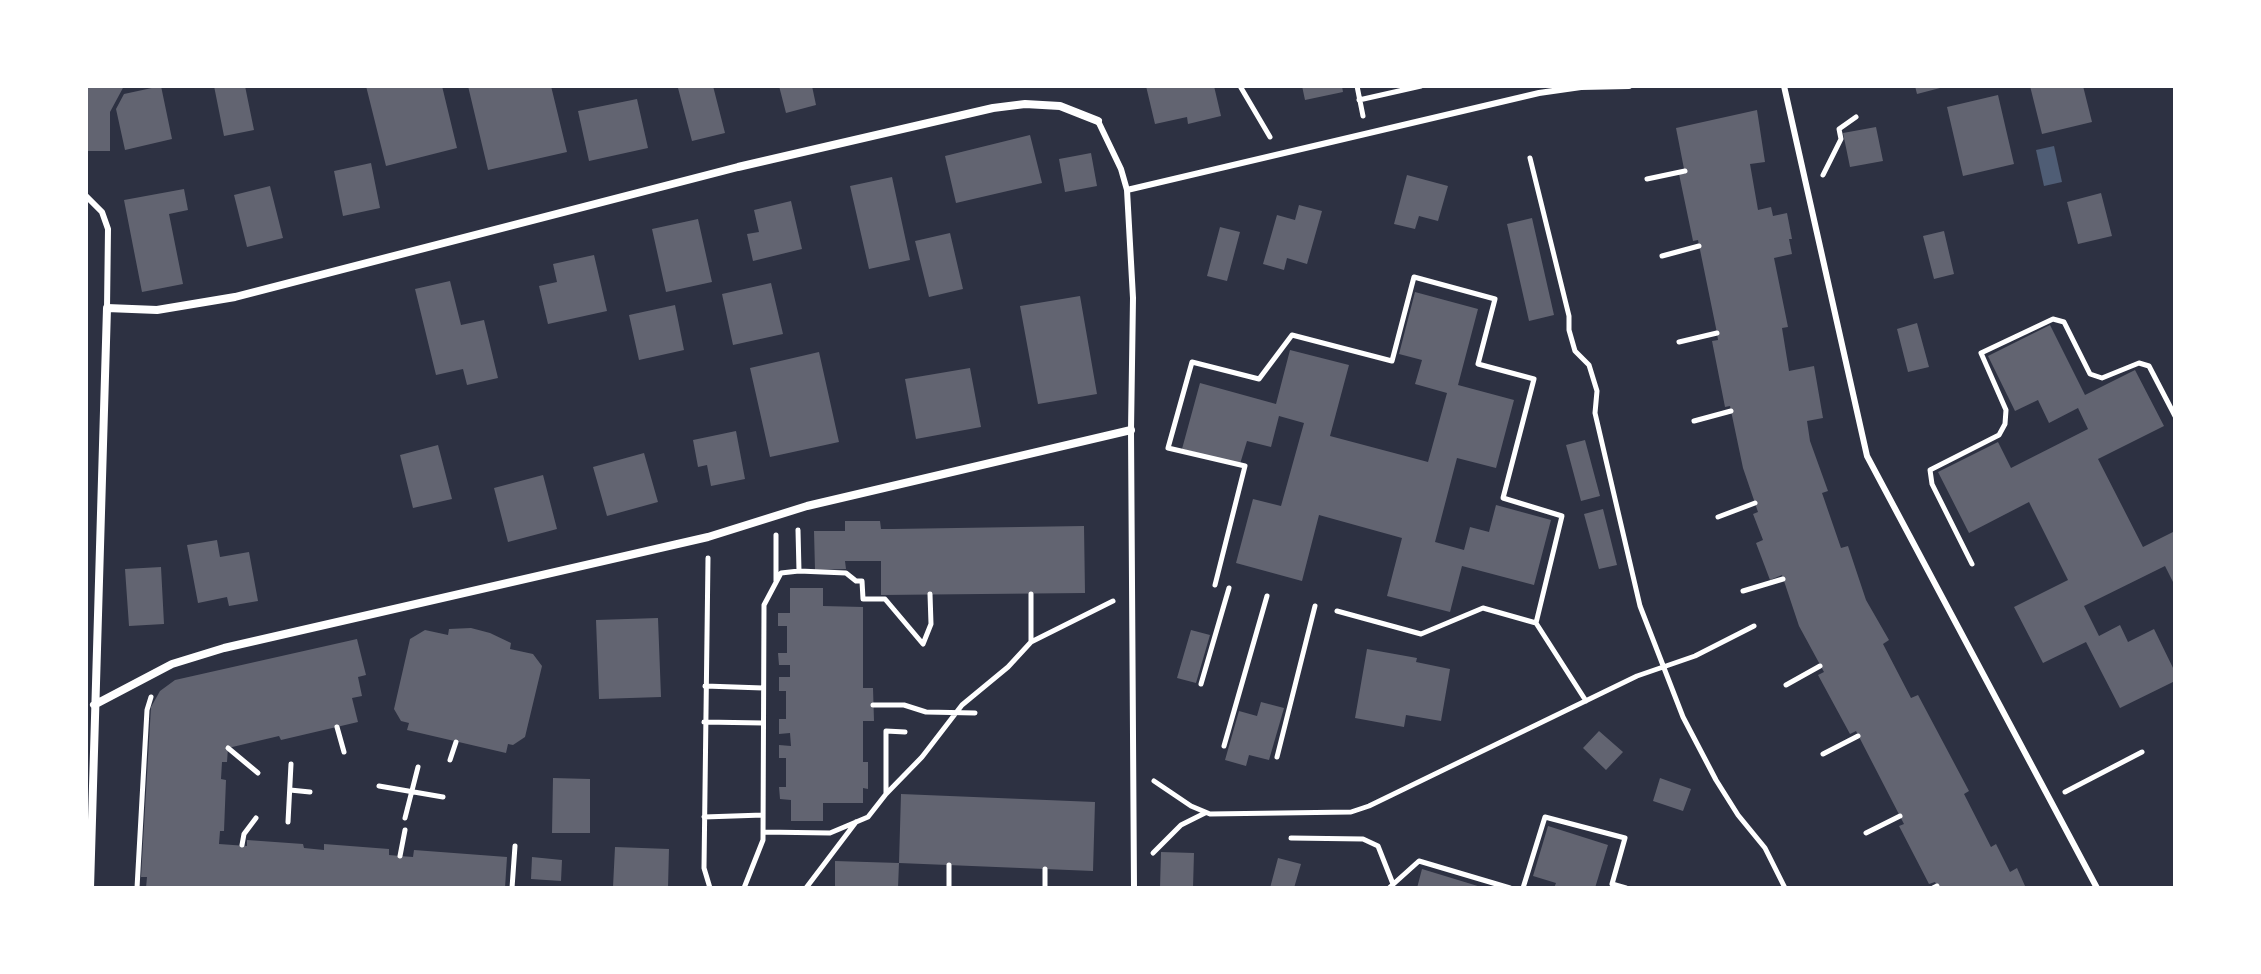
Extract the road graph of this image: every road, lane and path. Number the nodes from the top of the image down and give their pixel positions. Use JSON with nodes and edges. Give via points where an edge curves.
{"nodes":[{"id":1,"x":1240,"y":86,"type":"edge"},
{"id":2,"x":1357,"y":86,"type":"edge"},
{"id":3,"x":1421,"y":86,"type":"edge"},
{"id":4,"x":1629,"y":86,"type":"edge"},
{"id":5,"x":1784,"y":86,"type":"edge"},
{"id":6,"x":1359,"y":100,"type":"junction"},
{"id":7,"x":1856,"y":117,"type":"dead end"},
{"id":8,"x":1098,"y":121,"type":"joint"},
{"id":9,"x":1367,"y":133,"type":"junction"},
{"id":10,"x":1841,"y":139,"type":"dead end"},
{"id":11,"x":1274,"y":143,"type":"dead end"},
{"id":12,"x":1530,"y":158,"type":"dead end"},
{"id":13,"x":1685,"y":171,"type":"dead end"},
{"id":14,"x":1647,"y":179,"type":"dead end"},
{"id":15,"x":1127,"y":190,"type":"junction"},
{"id":16,"x":86,"y":196,"type":"edge"},
{"id":17,"x":1699,"y":246,"type":"dead end"},
{"id":18,"x":1662,"y":256,"type":"dead end"},
{"id":19,"x":107,"y":308,"type":"junction"},
{"id":20,"x":1717,"y":333,"type":"dead end"},
{"id":21,"x":1679,"y":342,"type":"dead end"},
{"id":22,"x":1731,"y":411,"type":"dead end"},
{"id":23,"x":2175,"y":416,"type":"edge"},
{"id":24,"x":1694,"y":421,"type":"dead end"},
{"id":25,"x":1131,"y":430,"type":"junction"},
{"id":26,"x":1755,"y":503,"type":"dead end"},
{"id":27,"x":797,"y":509,"type":"junction"},
{"id":28,"x":776,"y":516,"type":"junction"},
{"id":29,"x":1718,"y":517,"type":"dead end"},
{"id":30,"x":708,"y":537,"type":"junction"},
{"id":31,"x":1972,"y":564,"type":"dead end"},
{"id":32,"x":799,"y":571,"type":"junction"},
{"id":33,"x":1783,"y":579,"type":"dead end"},
{"id":34,"x":776,"y":582,"type":"junction"},
{"id":35,"x":1215,"y":585,"type":"dead end"},
{"id":36,"x":1229,"y":588,"type":"dead end"},
{"id":37,"x":1133,"y":591,"type":"junction"},
{"id":38,"x":1743,"y":591,"type":"dead end"},
{"id":39,"x":930,"y":594,"type":"dead end"},
{"id":40,"x":1031,"y":594,"type":"dead end"},
{"id":41,"x":1267,"y":596,"type":"dead end"},
{"id":42,"x":1315,"y":606,"type":"dead end"},
{"id":43,"x":1337,"y":611,"type":"dead end"},
{"id":44,"x":1536,"y":623,"type":"junction"},
{"id":45,"x":1754,"y":626,"type":"dead end"},
{"id":46,"x":1031,"y":642,"type":"junction"},
{"id":47,"x":1820,"y":666,"type":"dead end"},
{"id":48,"x":1662,"y":667,"type":"junction"},
{"id":49,"x":1201,"y":684,"type":"dead end"},
{"id":50,"x":1786,"y":685,"type":"dead end"},
{"id":51,"x":157,"y":686,"type":"dead end"},
{"id":52,"x":705,"y":686,"type":"junction"},
{"id":53,"x":763,"y":688,"type":"junction"},
{"id":54,"x":1586,"y":701,"type":"junction"},
{"id":55,"x":94,"y":705,"type":"junction"},
{"id":56,"x":873,"y":705,"type":"dead end"},
{"id":57,"x":956,"y":712,"type":"junction"},
{"id":58,"x":975,"y":713,"type":"dead end"},
{"id":59,"x":704,"y":722,"type":"junction"},
{"id":60,"x":763,"y":723,"type":"junction"},
{"id":61,"x":337,"y":727,"type":"dead end"},
{"id":62,"x":905,"y":732,"type":"dead end"},
{"id":63,"x":1858,"y":736,"type":"dead end"},
{"id":64,"x":456,"y":742,"type":"dead end"},
{"id":65,"x":1224,"y":746,"type":"dead end"},
{"id":66,"x":228,"y":748,"type":"dead end"},
{"id":67,"x":344,"y":752,"type":"dead end"},
{"id":68,"x":2142,"y":752,"type":"dead end"},
{"id":69,"x":1823,"y":754,"type":"dead end"},
{"id":70,"x":1277,"y":757,"type":"dead end"},
{"id":71,"x":450,"y":760,"type":"dead end"},
{"id":72,"x":291,"y":764,"type":"dead end"},
{"id":73,"x":418,"y":767,"type":"dead end"},
{"id":74,"x":258,"y":773,"type":"dead end"},
{"id":75,"x":1150,"y":778,"type":"dead end"},
{"id":76,"x":379,"y":786,"type":"dead end"},
{"id":77,"x":290,"y":790,"type":"junction"},
{"id":78,"x":2068,"y":790,"type":"dead end"},
{"id":79,"x":310,"y":792,"type":"dead end"},
{"id":80,"x":412,"y":792,"type":"junction"},
{"id":81,"x":886,"y":794,"type":"junction"},
{"id":82,"x":443,"y":797,"type":"dead end"},
{"id":83,"x":1206,"y":813,"type":"junction"},
{"id":84,"x":763,"y":815,"type":"junction"},
{"id":85,"x":1900,"y":816,"type":"dead end"},
{"id":86,"x":704,"y":817,"type":"junction"},
{"id":87,"x":256,"y":818,"type":"dead end"},
{"id":88,"x":405,"y":818,"type":"dead end"},
{"id":89,"x":856,"y":821,"type":"junction"},
{"id":90,"x":288,"y":822,"type":"dead end"},
{"id":91,"x":405,"y":830,"type":"dead end"},
{"id":92,"x":763,"y":832,"type":"junction"},
{"id":93,"x":1866,"y":833,"type":"dead end"},
{"id":94,"x":1291,"y":838,"type":"dead end"},
{"id":95,"x":242,"y":845,"type":"dead end"},
{"id":96,"x":515,"y":846,"type":"dead end"},
{"id":97,"x":1152,"y":853,"type":"dead end"},
{"id":98,"x":400,"y":856,"type":"dead end"},
{"id":99,"x":949,"y":865,"type":"dead end"},
{"id":100,"x":1045,"y":869,"type":"dead end"},
{"id":101,"x":1391,"y":886,"type":"edge"},
{"id":102,"x":1501,"y":887,"type":"edge"},
{"id":103,"x":90,"y":888,"type":"edge"},
{"id":104,"x":137,"y":888,"type":"edge"},
{"id":105,"x":512,"y":888,"type":"edge"},
{"id":106,"x":710,"y":888,"type":"edge"},
{"id":107,"x":744,"y":888,"type":"edge"},
{"id":108,"x":806,"y":888,"type":"edge"},
{"id":109,"x":949,"y":888,"type":"edge"},
{"id":110,"x":1045,"y":888,"type":"edge"},
{"id":111,"x":1134,"y":888,"type":"edge"},
{"id":112,"x":1510,"y":888,"type":"edge"},
{"id":113,"x":1523,"y":888,"type":"edge"},
{"id":114,"x":1626,"y":888,"type":"edge"},
{"id":115,"x":1785,"y":888,"type":"edge"},
{"id":116,"x":2097,"y":888,"type":"edge"}],
"edges":[{"from":1,"to":11,"type":"path"},
{"from":2,"to":6,"type":"path"},
{"from":3,"to":6,"type":"path"},
{"from":4,"to":9,"type":"lane","via":[[1539,93]]},
{"from":5,"to":116,"type":"lane","via":[[1867,456]]},
{"from":6,"to":9,"type":"path"},
{"from":7,"to":10,"type":"path","via":[[1839,129]]},
{"from":8,"to":15,"type":"lane"},
{"from":8,"to":19,"type":"street","via":[[1060,106],[993,108],[738,167],[235,297],[157,310]]},
{"from":9,"to":15,"type":"lane"},
{"from":12,"to":48,"type":"path","via":[[1575,351],[1589,365],[1597,391],[1595,413],[1640,606]]},
{"from":13,"to":14,"type":"path"},
{"from":15,"to":25,"type":"lane","via":[[1133,298]]},
{"from":16,"to":19,"type":"lane","via":[[102,212],[108,229]]},
{"from":17,"to":18,"type":"path"},
{"from":19,"to":55,"type":"street"},
{"from":20,"to":21,"type":"path"},
{"from":22,"to":24,"type":"path"},
{"from":23,"to":31,"type":"path","via":[[2149,366],[2139,363],[2102,378],[2090,374],[2064,322],[2053,319],[1981,353],[2006,410],[2005,424],[1999,435],[1930,470]]},
{"from":25,"to":27,"type":"street"},
{"from":25,"to":37,"type":"lane"},
{"from":26,"to":29,"type":"path"},
{"from":27,"to":28,"type":"street"},
{"from":27,"to":32,"type":"path"},
{"from":28,"to":30,"type":"street"},
{"from":28,"to":34,"type":"path"},
{"from":30,"to":52,"type":"path"},
{"from":30,"to":55,"type":"street","via":[[224,648],[172,664]]},
{"from":32,"to":34,"type":"path","via":[[781,573]]},
{"from":32,"to":39,"type":"path","via":[[846,573],[862,581],[863,599],[885,599],[923,644],[931,624]]},
{"from":33,"to":38,"type":"path"},
{"from":34,"to":53,"type":"path","via":[[764,605]]},
{"from":35,"to":44,"type":"path","via":[[1245,466],[1168,448],[1192,362],[1259,379],[1292,335],[1392,361],[1414,277],[1495,299],[1478,364],[1534,379],[1503,498],[1562,516]]},
{"from":36,"to":49,"type":"path"},
{"from":37,"to":46,"type":"path"},
{"from":37,"to":111,"type":"lane"},
{"from":40,"to":46,"type":"path"},
{"from":41,"to":65,"type":"path"},
{"from":42,"to":70,"type":"path"},
{"from":43,"to":44,"type":"path","via":[[1421,634],[1483,608]]},
{"from":44,"to":54,"type":"path"},
{"from":45,"to":48,"type":"path"},
{"from":46,"to":57,"type":"path"},
{"from":47,"to":50,"type":"path"},
{"from":48,"to":54,"type":"path"},
{"from":48,"to":115,"type":"path","via":[[1716,780],[1765,848]]},
{"from":51,"to":104,"type":"path","via":[[147,710]]},
{"from":52,"to":53,"type":"path"},
{"from":52,"to":59,"type":"path"},
{"from":53,"to":60,"type":"path"},
{"from":54,"to":83,"type":"path","via":[[1358,810]]},
{"from":55,"to":103,"type":"street"},
{"from":56,"to":57,"type":"path"},
{"from":57,"to":58,"type":"path"},
{"from":57,"to":81,"type":"path"},
{"from":59,"to":60,"type":"path"},
{"from":59,"to":86,"type":"path"},
{"from":60,"to":84,"type":"path"},
{"from":61,"to":67,"type":"path"},
{"from":62,"to":81,"type":"path","via":[[886,731]]},
{"from":63,"to":69,"type":"path"},
{"from":64,"to":71,"type":"path"},
{"from":66,"to":74,"type":"path"},
{"from":68,"to":78,"type":"path"},
{"from":72,"to":77,"type":"path"},
{"from":73,"to":80,"type":"path"},
{"from":75,"to":83,"type":"path"},
{"from":76,"to":80,"type":"path"},
{"from":77,"to":79,"type":"path"},
{"from":77,"to":90,"type":"path"},
{"from":80,"to":82,"type":"path"},
{"from":80,"to":88,"type":"path"},
{"from":81,"to":89,"type":"path","via":[[868,817]]},
{"from":83,"to":97,"type":"path","via":[[1181,825]]},
{"from":84,"to":86,"type":"path"},
{"from":84,"to":92,"type":"path"},
{"from":85,"to":93,"type":"path"},
{"from":86,"to":106,"type":"path","via":[[704,868]]},
{"from":87,"to":95,"type":"path"},
{"from":89,"to":92,"type":"path","via":[[830,833]]},
{"from":89,"to":108,"type":"path"},
{"from":91,"to":98,"type":"path"},
{"from":92,"to":107,"type":"path"},
{"from":94,"to":101,"type":"path","via":[[1363,839],[1378,846]]},
{"from":96,"to":105,"type":"path"},
{"from":99,"to":109,"type":"path"},
{"from":100,"to":110,"type":"path"},
{"from":101,"to":102,"type":"path","via":[[1419,861]]},
{"from":102,"to":112,"type":"path"},
{"from":113,"to":114,"type":"path","via":[[1545,817],[1625,838],[1612,884]]}]}
